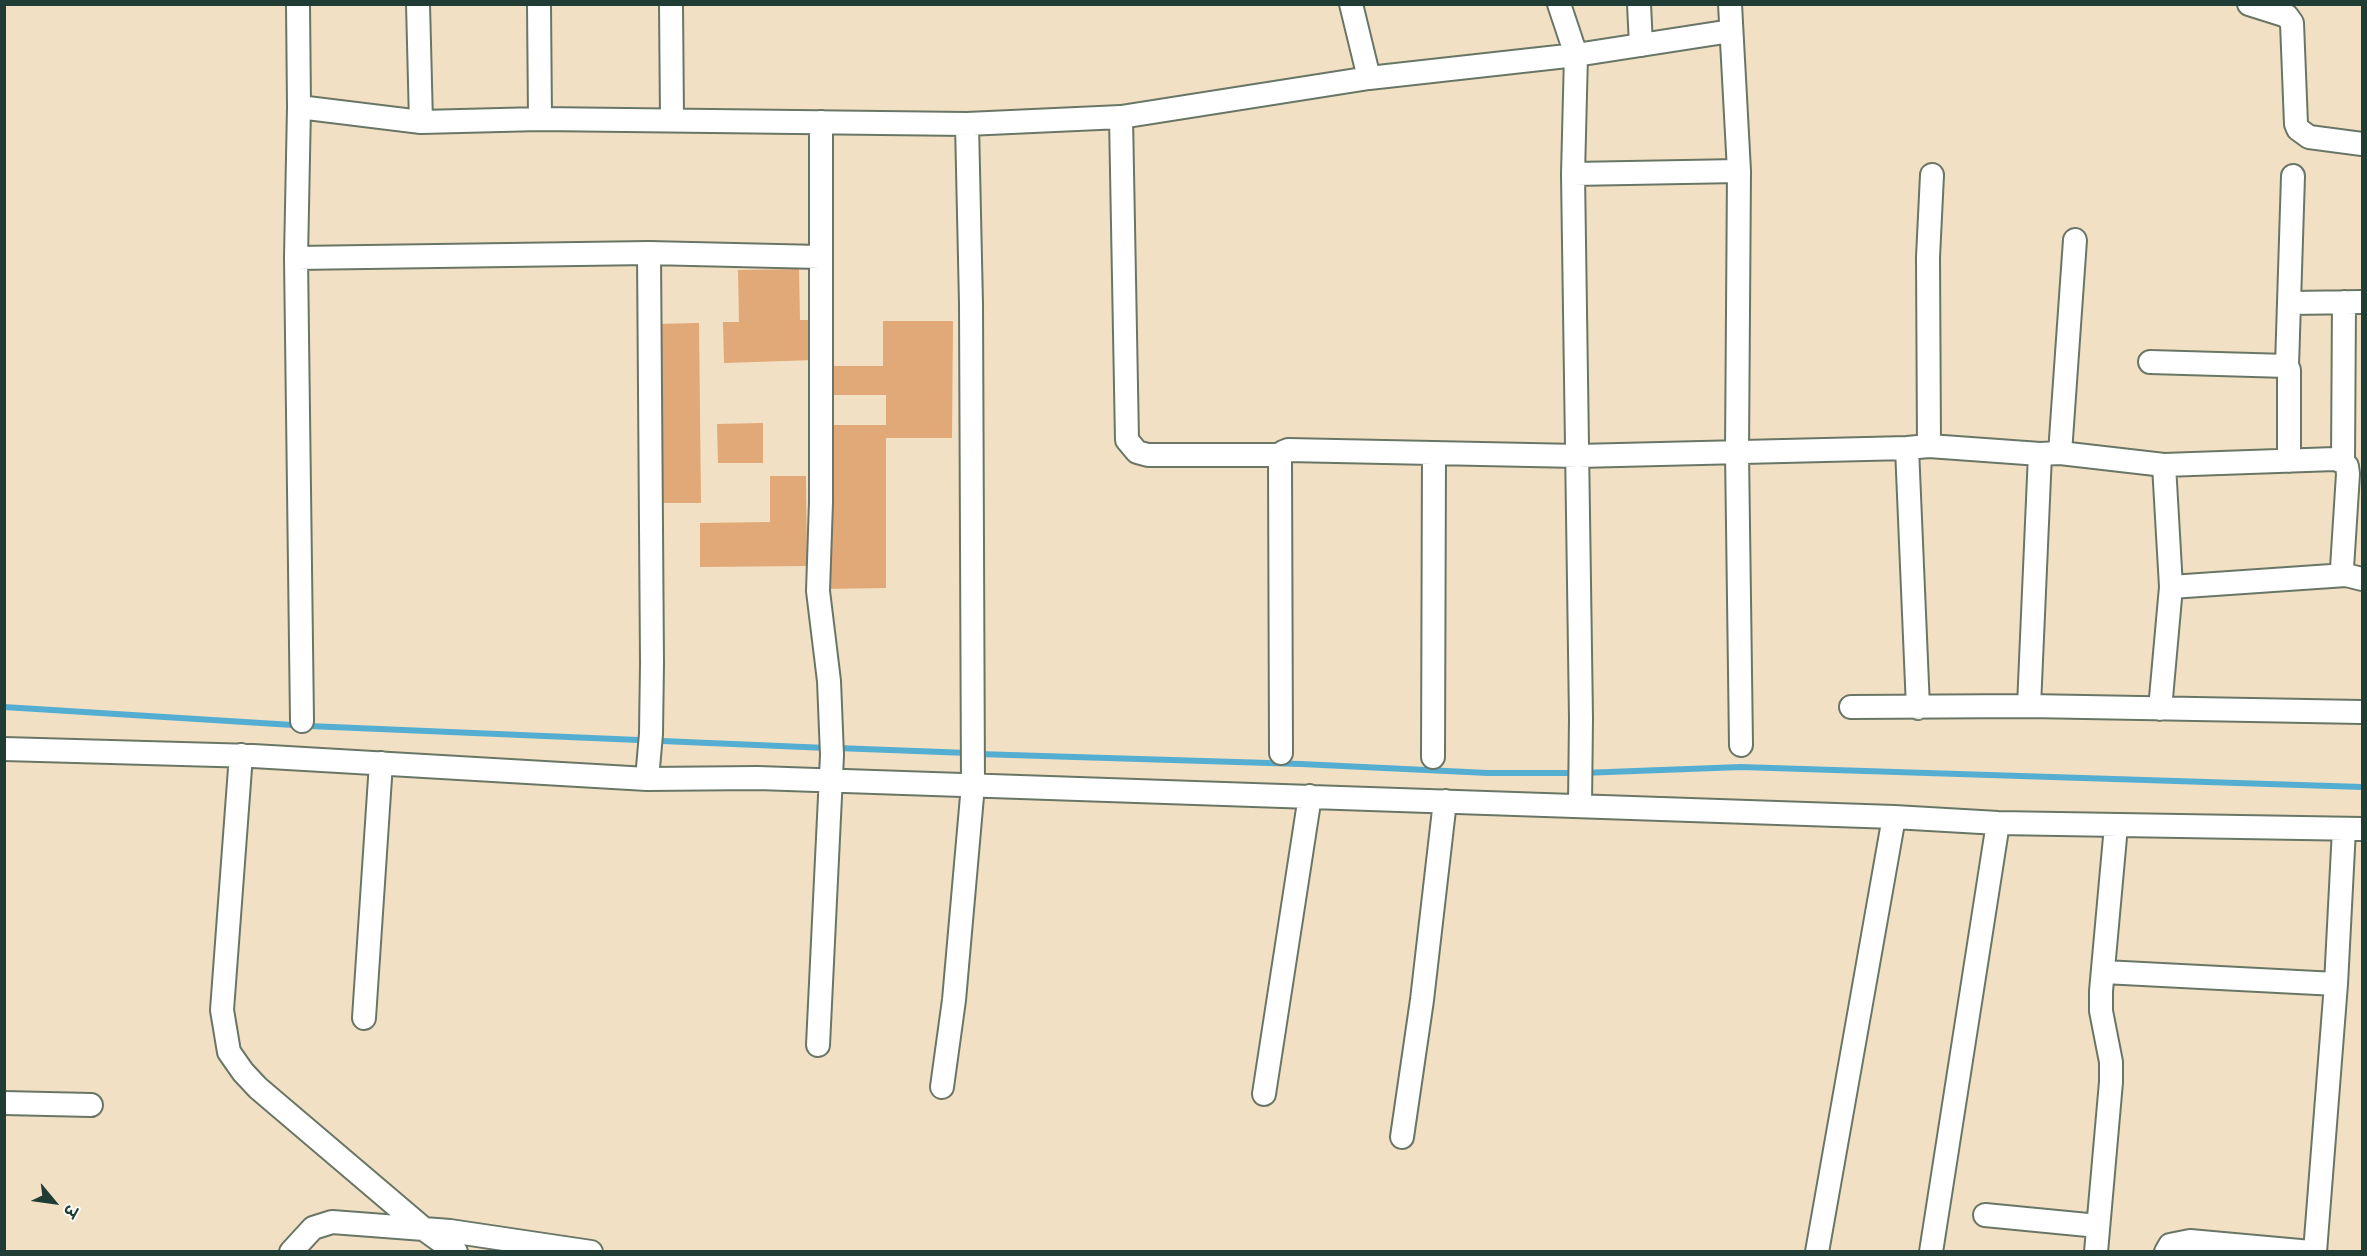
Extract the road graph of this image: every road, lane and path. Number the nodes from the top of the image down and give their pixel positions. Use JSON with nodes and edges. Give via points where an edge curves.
{"nodes":[{"id":1,"x":298,"y":4,"type":"edge"},
{"id":2,"x":418,"y":4,"type":"edge"},
{"id":3,"x":539,"y":4,"type":"edge"},
{"id":4,"x":671,"y":4,"type":"edge"},
{"id":5,"x":1351,"y":4,"type":"edge"},
{"id":6,"x":1559,"y":4,"type":"edge"},
{"id":7,"x":1639,"y":4,"type":"edge"},
{"id":8,"x":1730,"y":4,"type":"edge"},
{"id":9,"x":2249,"y":4,"type":"edge"},
{"id":10,"x":1731,"y":31,"type":"junction"},
{"id":11,"x":1641,"y":45,"type":"junction"},
{"id":12,"x":1576,"y":55,"type":"junction"},
{"id":13,"x":1369,"y":78,"type":"junction"},
{"id":14,"x":299,"y":107,"type":"junction"},
{"id":15,"x":1121,"y":117,"type":"junction"},
{"id":16,"x":540,"y":118,"type":"junction"},
{"id":17,"x":672,"y":119,"type":"junction"},
{"id":18,"x":421,"y":122,"type":"junction"},
{"id":19,"x":821,"y":122,"type":"junction"},
{"id":20,"x":967,"y":124,"type":"junction"},
{"id":21,"x":2362,"y":144,"type":"edge"},
{"id":22,"x":1739,"y":171,"type":"junction"},
{"id":23,"x":1573,"y":174,"type":"junction"},
{"id":24,"x":1932,"y":175,"type":"dead end"},
{"id":25,"x":2293,"y":176,"type":"dead end"},
{"id":26,"x":2075,"y":240,"type":"dead end"},
{"id":27,"x":649,"y":253,"type":"junction"},
{"id":28,"x":820,"y":257,"type":"junction"},
{"id":29,"x":296,"y":258,"type":"junction"},
{"id":30,"x":2353,"y":302,"type":"edge"},
{"id":31,"x":2290,"y":303,"type":"junction"},
{"id":32,"x":2150,"y":362,"type":"dead end"},
{"id":33,"x":2287,"y":366,"type":"junction"},
{"id":34,"x":1918,"y":447,"type":"junction"},
{"id":35,"x":1737,"y":452,"type":"junction"},
{"id":36,"x":1434,"y":453,"type":"junction"},
{"id":37,"x":2050,"y":454,"type":"junction"},
{"id":38,"x":1281,"y":455,"type":"junction"},
{"id":39,"x":1578,"y":456,"type":"junction"},
{"id":40,"x":2289,"y":461,"type":"junction"},
{"id":41,"x":2343,"y":462,"type":"junction"},
{"id":42,"x":2164,"y":465,"type":"junction"},
{"id":43,"x":2354,"y":577,"type":"edge"},
{"id":44,"x":2171,"y":587,"type":"junction"},
{"id":45,"x":2029,"y":706,"type":"junction"},
{"id":46,"x":1851,"y":707,"type":"dead end"},
{"id":47,"x":1918,"y":708,"type":"junction"},
{"id":48,"x":2160,"y":709,"type":"junction"},
{"id":49,"x":2362,"y":712,"type":"edge"},
{"id":50,"x":302,"y":721,"type":"dead end"},
{"id":51,"x":1740,"y":745,"type":"dead end"},
{"id":52,"x":4,"y":749,"type":"edge"},
{"id":53,"x":1281,"y":753,"type":"dead end"},
{"id":54,"x":241,"y":755,"type":"junction"},
{"id":55,"x":1433,"y":758,"type":"dead end"},
{"id":56,"x":381,"y":763,"type":"junction"},
{"id":57,"x":973,"y":768,"type":"junction"},
{"id":58,"x":647,"y":779,"type":"junction"},
{"id":59,"x":832,"y":780,"type":"junction"},
{"id":60,"x":1310,"y":796,"type":"junction"},
{"id":61,"x":1580,"y":798,"type":"junction"},
{"id":62,"x":1445,"y":801,"type":"junction"},
{"id":63,"x":1894,"y":817,"type":"junction"},
{"id":64,"x":1998,"y":823,"type":"junction"},
{"id":65,"x":2116,"y":826,"type":"junction"},
{"id":66,"x":2353,"y":829,"type":"edge"},
{"id":67,"x":2104,"y":972,"type":"junction"},
{"id":68,"x":2336,"y":984,"type":"junction"},
{"id":69,"x":364,"y":1018,"type":"dead end"},
{"id":70,"x":818,"y":1045,"type":"dead end"},
{"id":71,"x":942,"y":1087,"type":"dead end"},
{"id":72,"x":1264,"y":1094,"type":"dead end"},
{"id":73,"x":4,"y":1103,"type":"edge"},
{"id":74,"x":91,"y":1105,"type":"dead end"},
{"id":75,"x":1402,"y":1137,"type":"dead end"},
{"id":76,"x":1985,"y":1215,"type":"dead end"},
{"id":77,"x":2098,"y":1226,"type":"junction"},
{"id":78,"x":425,"y":1230,"type":"junction"},
{"id":79,"x":291,"y":1251,"type":"edge"},
{"id":80,"x":456,"y":1251,"type":"edge"},
{"id":81,"x":591,"y":1251,"type":"edge"},
{"id":82,"x":1817,"y":1251,"type":"edge"},
{"id":83,"x":1931,"y":1251,"type":"edge"},
{"id":84,"x":2096,"y":1251,"type":"edge"},
{"id":85,"x":2166,"y":1251,"type":"edge"},
{"id":86,"x":2313,"y":1251,"type":"edge"}],
"edges":[{"from":1,"to":14,"type":"street"},
{"from":2,"to":18,"type":"street"},
{"from":3,"to":16,"type":"street"},
{"from":4,"to":17,"type":"street"},
{"from":5,"to":13,"type":"street"},
{"from":6,"to":12,"type":"street"},
{"from":7,"to":11,"type":"street"},
{"from":8,"to":10,"type":"street"},
{"from":9,"to":21,"type":"street","via":[[2287,16],[2292,23],[2298,129],[2309,137]]},
{"from":10,"to":11,"type":"street"},
{"from":10,"to":22,"type":"street"},
{"from":11,"to":12,"type":"street"},
{"from":12,"to":13,"type":"street"},
{"from":12,"to":23,"type":"street"},
{"from":13,"to":15,"type":"street"},
{"from":14,"to":18,"type":"street"},
{"from":14,"to":29,"type":"street"},
{"from":15,"to":20,"type":"street"},
{"from":15,"to":38,"type":"street","via":[[1127,440],[1137,452],[1148,455]]},
{"from":16,"to":17,"type":"street"},
{"from":16,"to":18,"type":"street"},
{"from":17,"to":19,"type":"street"},
{"from":19,"to":20,"type":"street"},
{"from":19,"to":28,"type":"street"},
{"from":20,"to":57,"type":"street"},
{"from":22,"to":23,"type":"street"},
{"from":22,"to":35,"type":"street"},
{"from":23,"to":39,"type":"street"},
{"from":24,"to":34,"type":"street"},
{"from":25,"to":31,"type":"street"},
{"from":26,"to":37,"type":"street"},
{"from":27,"to":28,"type":"street"},
{"from":27,"to":29,"type":"street"},
{"from":27,"to":58,"type":"street","via":[[652,539],[651,734]]},
{"from":28,"to":59,"type":"street","via":[[818,591],[829,681]]},
{"from":29,"to":50,"type":"street"},
{"from":30,"to":31,"type":"street"},
{"from":30,"to":41,"type":"street"},
{"from":31,"to":33,"type":"street"},
{"from":32,"to":33,"type":"street"},
{"from":33,"to":40,"type":"street"},
{"from":34,"to":35,"type":"street"},
{"from":34,"to":37,"type":"street"},
{"from":34,"to":47,"type":"street"},
{"from":35,"to":39,"type":"street"},
{"from":35,"to":51,"type":"street"},
{"from":36,"to":38,"type":"street","via":[[1288,450]]},
{"from":36,"to":39,"type":"street"},
{"from":36,"to":55,"type":"street"},
{"from":37,"to":42,"type":"street"},
{"from":37,"to":45,"type":"street"},
{"from":38,"to":53,"type":"street"},
{"from":39,"to":61,"type":"street"},
{"from":40,"to":41,"type":"street"},
{"from":40,"to":42,"type":"street"},
{"from":41,"to":43,"type":"street","via":[[2348,474],[2342,561]]},
{"from":42,"to":44,"type":"street"},
{"from":43,"to":44,"type":"street"},
{"from":44,"to":48,"type":"street"},
{"from":45,"to":47,"type":"street"},
{"from":45,"to":48,"type":"street"},
{"from":46,"to":47,"type":"street"},
{"from":48,"to":49,"type":"street"},
{"from":52,"to":54,"type":"street"},
{"from":54,"to":56,"type":"street"},
{"from":54,"to":78,"type":"street","via":[[222,1010],[229,1052],[258,1088]]},
{"from":56,"to":58,"type":"street"},
{"from":56,"to":69,"type":"street"},
{"from":57,"to":59,"type":"street"},
{"from":57,"to":60,"type":"street"},
{"from":57,"to":71,"type":"street","via":[[954,1000]]},
{"from":58,"to":59,"type":"street"},
{"from":59,"to":70,"type":"street"},
{"from":60,"to":62,"type":"street"},
{"from":60,"to":72,"type":"street"},
{"from":61,"to":62,"type":"street"},
{"from":61,"to":63,"type":"street"},
{"from":62,"to":75,"type":"street"},
{"from":63,"to":64,"type":"street"},
{"from":63,"to":82,"type":"street"},
{"from":64,"to":65,"type":"street"},
{"from":64,"to":83,"type":"street"},
{"from":65,"to":66,"type":"street"},
{"from":65,"to":67,"type":"street"},
{"from":66,"to":68,"type":"street"},
{"from":67,"to":68,"type":"street"},
{"from":67,"to":77,"type":"street","via":[[2101,1011],[2109,1043],[2111,1082]]},
{"from":68,"to":86,"type":"street"},
{"from":73,"to":74,"type":"street"},
{"from":76,"to":77,"type":"street"},
{"from":77,"to":84,"type":"street"},
{"from":78,"to":79,"type":"street","via":[[332,1222],[313,1228]]},
{"from":78,"to":80,"type":"street"},
{"from":78,"to":81,"type":"street"},
{"from":85,"to":86,"type":"street","via":[[2170,1245],[2190,1241]]}]}
